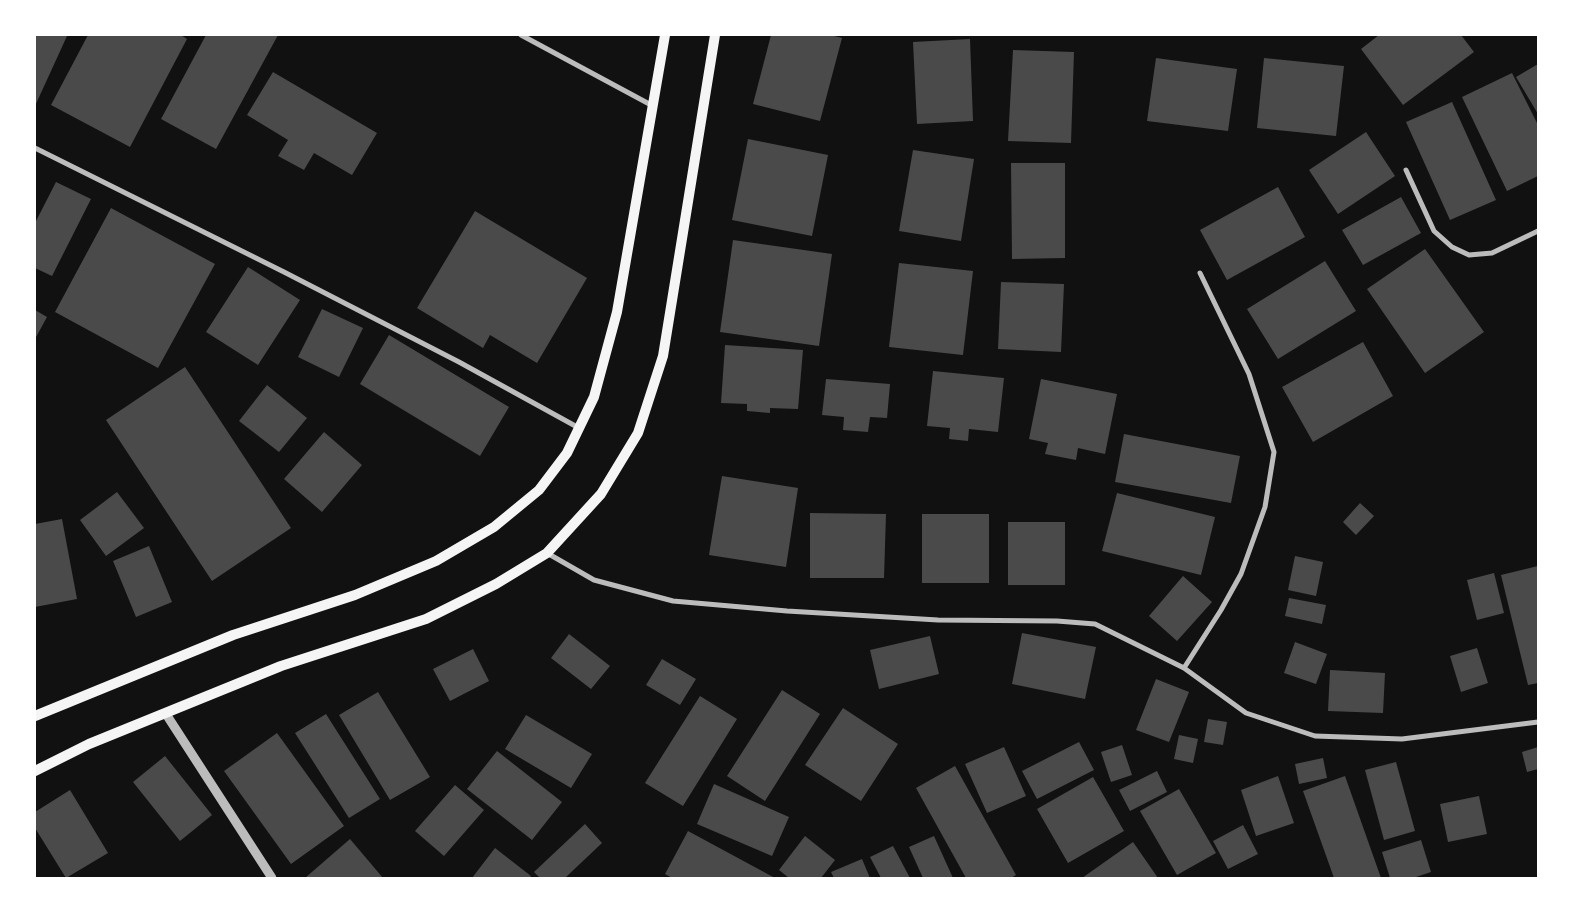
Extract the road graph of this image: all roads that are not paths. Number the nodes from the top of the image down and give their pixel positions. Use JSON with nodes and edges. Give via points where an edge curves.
{"nodes":[{"id":1,"x":521,"y":35,"type":"edge"},
{"id":2,"x":665,"y":35,"type":"edge"},
{"id":3,"x":715,"y":35,"type":"edge"},
{"id":4,"x":653,"y":107,"type":"junction"},
{"id":5,"x":35,"y":148,"type":"edge"},
{"id":6,"x":1406,"y":170,"type":"dead end"},
{"id":7,"x":1538,"y":231,"type":"edge"},
{"id":8,"x":1200,"y":273,"type":"dead end"},
{"id":9,"x":580,"y":428,"type":"junction"},
{"id":10,"x":547,"y":553,"type":"junction"},
{"id":11,"x":1184,"y":668,"type":"junction"},
{"id":12,"x":166,"y":714,"type":"junction"},
{"id":13,"x":35,"y":716,"type":"edge"},
{"id":14,"x":1538,"y":722,"type":"edge"},
{"id":15,"x":35,"y":771,"type":"edge"},
{"id":16,"x":272,"y":878,"type":"edge"}],
"edges":[{"from":1,"to":4,"type":"street"},
{"from":2,"to":4,"type":"main road"},
{"from":3,"to":10,"type":"main road","via":[[660,364],[638,432],[601,494]]},
{"from":4,"to":9,"type":"main road","via":[[617,312],[594,398]]},
{"from":5,"to":9,"type":"street","via":[[284,272]]},
{"from":6,"to":7,"type":"street","via":[[1434,231],[1452,247],[1469,255],[1492,253]]},
{"from":8,"to":11,"type":"street","via":[[1249,374],[1274,452],[1265,507],[1241,574]]},
{"from":9,"to":13,"type":"main road","via":[[567,453],[539,490],[494,526],[436,561],[355,595],[234,635]]},
{"from":10,"to":11,"type":"street","via":[[594,580],[672,600],[928,620],[1096,624]]},
{"from":10,"to":12,"type":"main road","via":[[496,584],[426,619],[281,666]]},
{"from":11,"to":14,"type":"street","via":[[1246,713],[1315,736],[1402,739]]},
{"from":12,"to":15,"type":"main road","via":[[89,744]]},
{"from":12,"to":16,"type":"street"}]}
